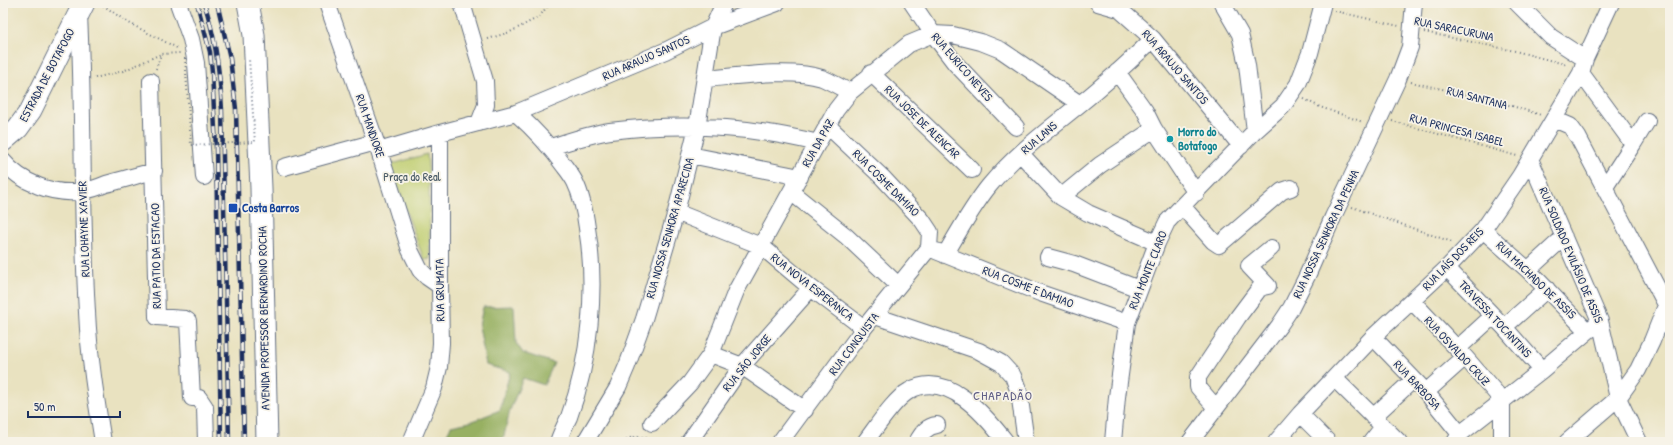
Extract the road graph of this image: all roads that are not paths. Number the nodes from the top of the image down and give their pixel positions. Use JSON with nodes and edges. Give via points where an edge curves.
{"nodes":[{"id":1,"x":178,"y":3,"type":"edge"},
{"id":2,"x":248,"y":3,"type":"edge"},
{"id":3,"x":327,"y":3,"type":"edge"},
{"id":4,"x":462,"y":3,"type":"edge"},
{"id":5,"x":724,"y":3,"type":"edge"},
{"id":6,"x":776,"y":3,"type":"edge"},
{"id":7,"x":912,"y":3,"type":"edge"},
{"id":8,"x":1098,"y":3,"type":"edge"},
{"id":9,"x":1223,"y":3,"type":"edge"},
{"id":10,"x":1414,"y":3,"type":"edge"},
{"id":11,"x":1517,"y":3,"type":"edge"},
{"id":12,"x":1611,"y":3,"type":"edge"},
{"id":13,"x":1323,"y":5,"type":"edge"},
{"id":14,"x":82,"y":9,"type":"edge"},
{"id":15,"x":714,"y":27,"type":"junction"},
{"id":16,"x":933,"y":34,"type":"junction"},
{"id":17,"x":1153,"y":39,"type":"junction"},
{"id":18,"x":1582,"y":67,"type":"junction"},
{"id":19,"x":1117,"y":72,"type":"junction"},
{"id":20,"x":871,"y":73,"type":"junction"},
{"id":21,"x":706,"y":79,"type":"junction"},
{"id":22,"x":151,"y":81,"type":"dead end"},
{"id":23,"x":850,"y":92,"type":"junction"},
{"id":24,"x":1080,"y":104,"type":"junction"},
{"id":25,"x":516,"y":113,"type":"junction"},
{"id":26,"x":1554,"y":119,"type":"junction"},
{"id":27,"x":1647,"y":121,"type":"dead end"},
{"id":28,"x":478,"y":123,"type":"junction"},
{"id":29,"x":827,"y":125,"type":"junction"},
{"id":30,"x":697,"y":127,"type":"junction"},
{"id":31,"x":1016,"y":127,"type":"dead end"},
{"id":32,"x":1154,"y":129,"type":"junction"},
{"id":33,"x":1255,"y":131,"type":"junction"},
{"id":34,"x":440,"y":133,"type":"junction"},
{"id":35,"x":3,"y":141,"type":"edge"},
{"id":36,"x":818,"y":143,"type":"junction"},
{"id":37,"x":1633,"y":144,"type":"junction"},
{"id":38,"x":1241,"y":146,"type":"junction"},
{"id":39,"x":378,"y":147,"type":"junction"},
{"id":40,"x":551,"y":148,"type":"junction"},
{"id":41,"x":1021,"y":154,"type":"junction"},
{"id":42,"x":690,"y":155,"type":"junction"},
{"id":43,"x":1530,"y":159,"type":"junction"},
{"id":44,"x":3,"y":161,"type":"edge"},
{"id":45,"x":284,"y":167,"type":"dead end"},
{"id":46,"x":972,"y":170,"type":"dead end"},
{"id":47,"x":154,"y":171,"type":"junction"},
{"id":48,"x":204,"y":177,"type":"dead end"},
{"id":49,"x":800,"y":177,"type":"junction"},
{"id":50,"x":1605,"y":187,"type":"junction"},
{"id":51,"x":1291,"y":188,"type":"dead end"},
{"id":52,"x":83,"y":191,"type":"junction"},
{"id":53,"x":791,"y":192,"type":"junction"},
{"id":54,"x":1196,"y":194,"type":"junction"},
{"id":55,"x":1062,"y":197,"type":"junction"},
{"id":56,"x":1182,"y":206,"type":"junction"},
{"id":57,"x":676,"y":212,"type":"junction"},
{"id":58,"x":1484,"y":230,"type":"junction"},
{"id":59,"x":1564,"y":238,"type":"junction"},
{"id":60,"x":1156,"y":243,"type":"junction"},
{"id":61,"x":761,"y":246,"type":"junction"},
{"id":62,"x":929,"y":248,"type":"junction"},
{"id":63,"x":1271,"y":248,"type":"dead end"},
{"id":64,"x":945,"y":255,"type":"junction"},
{"id":65,"x":1048,"y":257,"type":"dead end"},
{"id":66,"x":1447,"y":268,"type":"junction"},
{"id":67,"x":1528,"y":270,"type":"junction"},
{"id":68,"x":898,"y":285,"type":"junction"},
{"id":69,"x":440,"y":286,"type":"junction"},
{"id":70,"x":811,"y":288,"type":"junction"},
{"id":71,"x":1140,"y":289,"type":"junction"},
{"id":72,"x":1547,"y":289,"type":"junction"},
{"id":73,"x":1412,"y":301,"type":"junction"},
{"id":74,"x":1669,"y":303,"type":"edge"},
{"id":75,"x":1493,"y":316,"type":"junction"},
{"id":76,"x":1600,"y":321,"type":"junction"},
{"id":77,"x":870,"y":322,"type":"junction"},
{"id":78,"x":1127,"y":323,"type":"junction"},
{"id":79,"x":1504,"y":328,"type":"junction"},
{"id":80,"x":1587,"y":331,"type":"junction"},
{"id":81,"x":1373,"y":337,"type":"junction"},
{"id":82,"x":1461,"y":353,"type":"junction"},
{"id":83,"x":711,"y":354,"type":"junction"},
{"id":84,"x":742,"y":366,"type":"junction"},
{"id":85,"x":1542,"y":370,"type":"junction"},
{"id":86,"x":1334,"y":378,"type":"junction"},
{"id":87,"x":1413,"y":380,"type":"junction"},
{"id":88,"x":1426,"y":392,"type":"junction"},
{"id":89,"x":1618,"y":398,"type":"junction"},
{"id":90,"x":1502,"y":400,"type":"junction"},
{"id":91,"x":1216,"y":408,"type":"junction"},
{"id":92,"x":805,"y":410,"type":"junction"},
{"id":93,"x":1300,"y":414,"type":"junction"},
{"id":94,"x":1378,"y":422,"type":"junction"},
{"id":95,"x":652,"y":423,"type":"dead end"},
{"id":96,"x":937,"y":424,"type":"dead end"},
{"id":97,"x":1457,"y":438,"type":"edge"},
{"id":98,"x":103,"y":442,"type":"edge"},
{"id":99,"x":206,"y":442,"type":"edge"},
{"id":100,"x":267,"y":442,"type":"edge"},
{"id":101,"x":411,"y":442,"type":"edge"},
{"id":102,"x":558,"y":442,"type":"edge"},
{"id":103,"x":585,"y":442,"type":"edge"},
{"id":104,"x":689,"y":442,"type":"edge"},
{"id":105,"x":780,"y":442,"type":"edge"},
{"id":106,"x":865,"y":442,"type":"edge"},
{"id":107,"x":917,"y":442,"type":"edge"},
{"id":108,"x":1006,"y":442,"type":"edge"},
{"id":109,"x":1026,"y":442,"type":"edge"},
{"id":110,"x":1113,"y":442,"type":"edge"},
{"id":111,"x":1190,"y":442,"type":"edge"},
{"id":112,"x":1276,"y":442,"type":"edge"},
{"id":113,"x":1328,"y":442,"type":"edge"},
{"id":114,"x":1372,"y":442,"type":"edge"},
{"id":115,"x":1399,"y":442,"type":"edge"},
{"id":116,"x":1502,"y":442,"type":"edge"},
{"id":117,"x":1567,"y":442,"type":"edge"},
{"id":118,"x":1639,"y":442,"type":"edge"}],
"edges":[{"from":1,"to":48,"type":"street","via":[[191,39],[196,63]]},
{"from":2,"to":100,"type":"main road","name":"AVENIDA PROFESSOR BERNARDINO ROCHA","via":[[254,35],[261,188]]},
{"from":3,"to":39,"type":"street","name":"RUA MANDIORE"},
{"from":4,"to":28,"type":"street","via":[[485,81],[486,104]]},
{"from":5,"to":15,"type":"street","name":"RUA NOSSA SENHORA APARECIDA"},
{"from":6,"to":15,"type":"street","name":"RUA ARAUJO SANTOS"},
{"from":7,"to":16,"type":"street","name":"RUA EURICO NEVES"},
{"from":8,"to":17,"type":"street","name":"RUA ARAUJO SANTOS","via":[[1119,9]]},
{"from":9,"to":33,"type":"street","via":[[1240,34],[1247,65]]},
{"from":10,"to":91,"type":"street","name":"RUA NOSSA SENHORA DA PENHA","via":[[1410,47],[1398,79],[1307,276],[1291,308]]},
{"from":11,"to":18,"type":"street"},
{"from":12,"to":18,"type":"street","name":"RUA LAÍS DOS REIS"},
{"from":13,"to":33,"type":"street","name":"RUA MONTE CLARO","via":[[1310,53],[1298,84],[1283,106]]},
{"from":14,"to":35,"type":"main road","name":"ESTRADA DE BOTAFOGO","via":[[31,110],[18,128]]},
{"from":14,"to":52,"type":"street","name":"RUA LOHAYNE XAVIER"},
{"from":15,"to":21,"type":"street","name":"RUA NOSSA SENHORA APARECIDA"},
{"from":15,"to":25,"type":"street","name":"RUA ARAUJO SANTOS","via":[[666,51]]},
{"from":16,"to":20,"type":"street","name":"RUA DA PAZ","via":[[909,44]]},
{"from":16,"to":24,"type":"street","name":"RUA DA PAZ","via":[[953,35],[1001,50]]},
{"from":16,"to":31,"type":"street","name":"RUA EURICO NEVES","via":[[955,63]]},
{"from":17,"to":19,"type":"street","name":"RUA LANS"},
{"from":17,"to":38,"type":"street","name":"RUA ARAUJO SANTOS"},
{"from":18,"to":26,"type":"street","name":"RUA LAÍS DOS REIS"},
{"from":18,"to":37,"type":"street"},
{"from":19,"to":24,"type":"street","name":"RUA LANS"},
{"from":19,"to":32,"type":"street","via":[[1145,111]]},
{"from":20,"to":23,"type":"street","name":"RUA DA PAZ"},
{"from":20,"to":46,"type":"street","name":"RUA JOSE DE ALENCAR"},
{"from":21,"to":23,"type":"street","via":[[762,74],[800,74],[822,78]]},
{"from":21,"to":30,"type":"street","name":"RUA NOSSA SENHORA APARECIDA"},
{"from":22,"to":47,"type":"street","name":"RUA PATIO DA ESTACAO"},
{"from":23,"to":29,"type":"street","name":"RUA DA PAZ"},
{"from":24,"to":41,"type":"street","name":"RUA LANS","via":[[1031,142]]},
{"from":25,"to":28,"type":"street","name":"RUA ARAUJO SANTOS"},
{"from":25,"to":40,"type":"street"},
{"from":26,"to":43,"type":"street","name":"RUA LAÍS DOS REIS"},
{"from":26,"to":50,"type":"street","via":[[1570,126]]},
{"from":27,"to":37,"type":"street"},
{"from":28,"to":34,"type":"street","name":"RUA ARAUJO SANTOS"},
{"from":29,"to":36,"type":"street","name":"RUA DA PAZ"},
{"from":29,"to":62,"type":"street","name":"RUA COSME DAMIAO","via":[[882,177],[922,220],[930,232]]},
{"from":30,"to":36,"type":"street","via":[[793,136]]},
{"from":30,"to":40,"type":"street","via":[[609,131]]},
{"from":30,"to":42,"type":"street","name":"RUA NOSSA SENHORA APARECIDA"},
{"from":32,"to":54,"type":"street"},
{"from":32,"to":55,"type":"street","via":[[1100,165]]},
{"from":33,"to":38,"type":"street","name":"RUA MONTE CLARO"},
{"from":34,"to":39,"type":"street","name":"RUA ARAUJO SANTOS"},
{"from":34,"to":69,"type":"street","name":"RUA GRUMATA"},
{"from":36,"to":49,"type":"street","name":"RUA DA PAZ"},
{"from":37,"to":50,"type":"street"},
{"from":38,"to":54,"type":"street","name":"RUA MONTE CLARO"},
{"from":39,"to":45,"type":"street","name":"RUA ARAUJO SANTOS"},
{"from":39,"to":69,"type":"street","name":"RUA MANDIORE","via":[[414,260],[420,270]]},
{"from":40,"to":102,"type":"street","via":[[575,182],[583,206],[591,252],[591,311],[586,348],[569,416]]},
{"from":41,"to":55,"type":"street"},
{"from":41,"to":64,"type":"street","name":"RUA LANS","via":[[990,185],[967,216]]},
{"from":42,"to":49,"type":"street"},
{"from":42,"to":57,"type":"street","name":"RUA NOSSA SENHORA APARECIDA"},
{"from":43,"to":58,"type":"street","name":"RUA LAÍS DOS REIS"},
{"from":43,"to":59,"type":"street","name":"RUA SOLDADO EVILÁSIO DE ASSIS"},
{"from":44,"to":52,"type":"street","via":[[25,180],[54,190]]},
{"from":47,"to":52,"type":"street"},
{"from":47,"to":99,"type":"street","name":"RUA PATIO DA ESTACAO","via":[[157,317],[188,321],[192,398],[199,398],[205,407]]},
{"from":49,"to":53,"type":"street","name":"RUA DA PAZ"},
{"from":50,"to":74,"type":"street"},
{"from":51,"to":56,"type":"street","via":[[1282,191],[1220,245],[1213,241]]},
{"from":52,"to":98,"type":"street","name":"RUA LOHAYNE XAVIER","via":[[90,357]]},
{"from":53,"to":61,"type":"street","name":"RUA DA PAZ"},
{"from":53,"to":68,"type":"street","via":[[846,236]]},
{"from":54,"to":56,"type":"street","name":"RUA MONTE CLARO"},
{"from":55,"to":60,"type":"street","via":[[1088,213]]},
{"from":56,"to":60,"type":"street","name":"RUA MONTE CLARO","via":[[1168,222]]},
{"from":57,"to":61,"type":"street","name":"RUA NOVA ESPERANCA"},
{"from":57,"to":103,"type":"street","name":"RUA NOSSA SENHORA APARECIDA","via":[[627,366],[618,387]]},
{"from":58,"to":66,"type":"street","name":"RUA LAÍS DOS REIS"},
{"from":58,"to":67,"type":"street","name":"RUA MACHADO DE ASSIS"},
{"from":59,"to":67,"type":"street"},
{"from":59,"to":76,"type":"street","name":"RUA SOLDADO EVILÁSIO DE ASSIS"},
{"from":60,"to":71,"type":"street","name":"RUA MONTE CLARO"},
{"from":61,"to":70,"type":"street","name":"RUA NOVA ESPERANCA"},
{"from":61,"to":83,"type":"street","name":"RUA DA PAZ","via":[[736,291]]},
{"from":62,"to":64,"type":"street","name":"RUA COSME E DAMIAO"},
{"from":62,"to":68,"type":"street","name":"RUA CONQUISTA"},
{"from":63,"to":91,"type":"street","via":[[1249,266],[1268,286],[1259,289],[1198,378],[1198,387]]},
{"from":64,"to":78,"type":"street","name":"RUA COSME E DAMIAO","via":[[1040,293]]},
{"from":65,"to":71,"type":"street"},
{"from":66,"to":73,"type":"street","name":"RUA LAÍS DOS REIS"},
{"from":66,"to":75,"type":"street","name":"TRAVESSA TOCANTINS"},
{"from":67,"to":72,"type":"street","name":"RUA MACHADO DE ASSIS"},
{"from":68,"to":77,"type":"street","name":"RUA CONQUISTA"},
{"from":69,"to":101,"type":"street","name":"RUA GRUMATA","via":[[439,367],[434,388]]},
{"from":70,"to":77,"type":"street","name":"RUA NOVA ESPERANCA"},
{"from":70,"to":84,"type":"street","name":"RUA SÃO JORGE"},
{"from":71,"to":78,"type":"street","name":"RUA MONTE CLARO"},
{"from":72,"to":79,"type":"street"},
{"from":72,"to":80,"type":"street","name":"RUA MACHADO DE ASSIS"},
{"from":73,"to":81,"type":"street","name":"RUA LAÍS DOS REIS"},
{"from":73,"to":82,"type":"street","name":"RUA OSVALDO CRUZ"},
{"from":74,"to":89,"type":"street","via":[[1640,364]]},
{"from":75,"to":79,"type":"street","name":"TRAVESSA TOCANTINS"},
{"from":75,"to":82,"type":"street"},
{"from":76,"to":80,"type":"street"},
{"from":76,"to":89,"type":"street","name":"RUA SOLDADO EVILÁSIO DE ASSIS"},
{"from":77,"to":92,"type":"street","name":"RUA CONQUISTA"},
{"from":77,"to":109,"type":"street","name":"RUA NOVA ESPERANCA","via":[[979,351],[1001,363],[1013,376],[1019,392]]},
{"from":78,"to":110,"type":"street","name":"RUA MONTE CLARO","via":[[1116,397]]},
{"from":79,"to":85,"type":"street","name":"TRAVESSA TOCANTINS"},
{"from":80,"to":85,"type":"street"},
{"from":81,"to":86,"type":"street","name":"RUA LAÍS DOS REIS"},
{"from":81,"to":87,"type":"street","name":"RUA BARBOSA"},
{"from":82,"to":88,"type":"street"},
{"from":82,"to":90,"type":"street","name":"RUA OSVALDO CRUZ"},
{"from":83,"to":84,"type":"street"},
{"from":83,"to":95,"type":"street","name":"RUA DA PAZ","via":[[690,383]]},
{"from":84,"to":92,"type":"street"},
{"from":84,"to":104,"type":"street","name":"RUA SÃO JORGE"},
{"from":85,"to":90,"type":"street"},
{"from":86,"to":93,"type":"street","name":"RUA LAÍS DOS REIS"},
{"from":86,"to":94,"type":"street"},
{"from":87,"to":88,"type":"street","name":"RUA BARBOSA"},
{"from":87,"to":94,"type":"street"},
{"from":88,"to":97,"type":"street","name":"RUA BARBOSA"},
{"from":89,"to":117,"type":"street"},
{"from":89,"to":118,"type":"street","name":"RUA SOLDADO EVILÁSIO DE ASSIS"},
{"from":90,"to":97,"type":"street"},
{"from":90,"to":116,"type":"street"},
{"from":91,"to":111,"type":"street","name":"RUA NOSSA SENHORA DA PENHA"},
{"from":92,"to":105,"type":"street","name":"RUA CONQUISTA"},
{"from":93,"to":112,"type":"street","name":"RUA LAÍS DOS REIS"},
{"from":93,"to":113,"type":"street"},
{"from":94,"to":114,"type":"street"},
{"from":94,"to":115,"type":"street"},
{"from":96,"to":107,"type":"street","via":[[930,426],[921,434]]},
{"from":106,"to":108,"type":"street","via":[[908,391],[923,385],[938,384],[964,397],[990,421]]}]}
